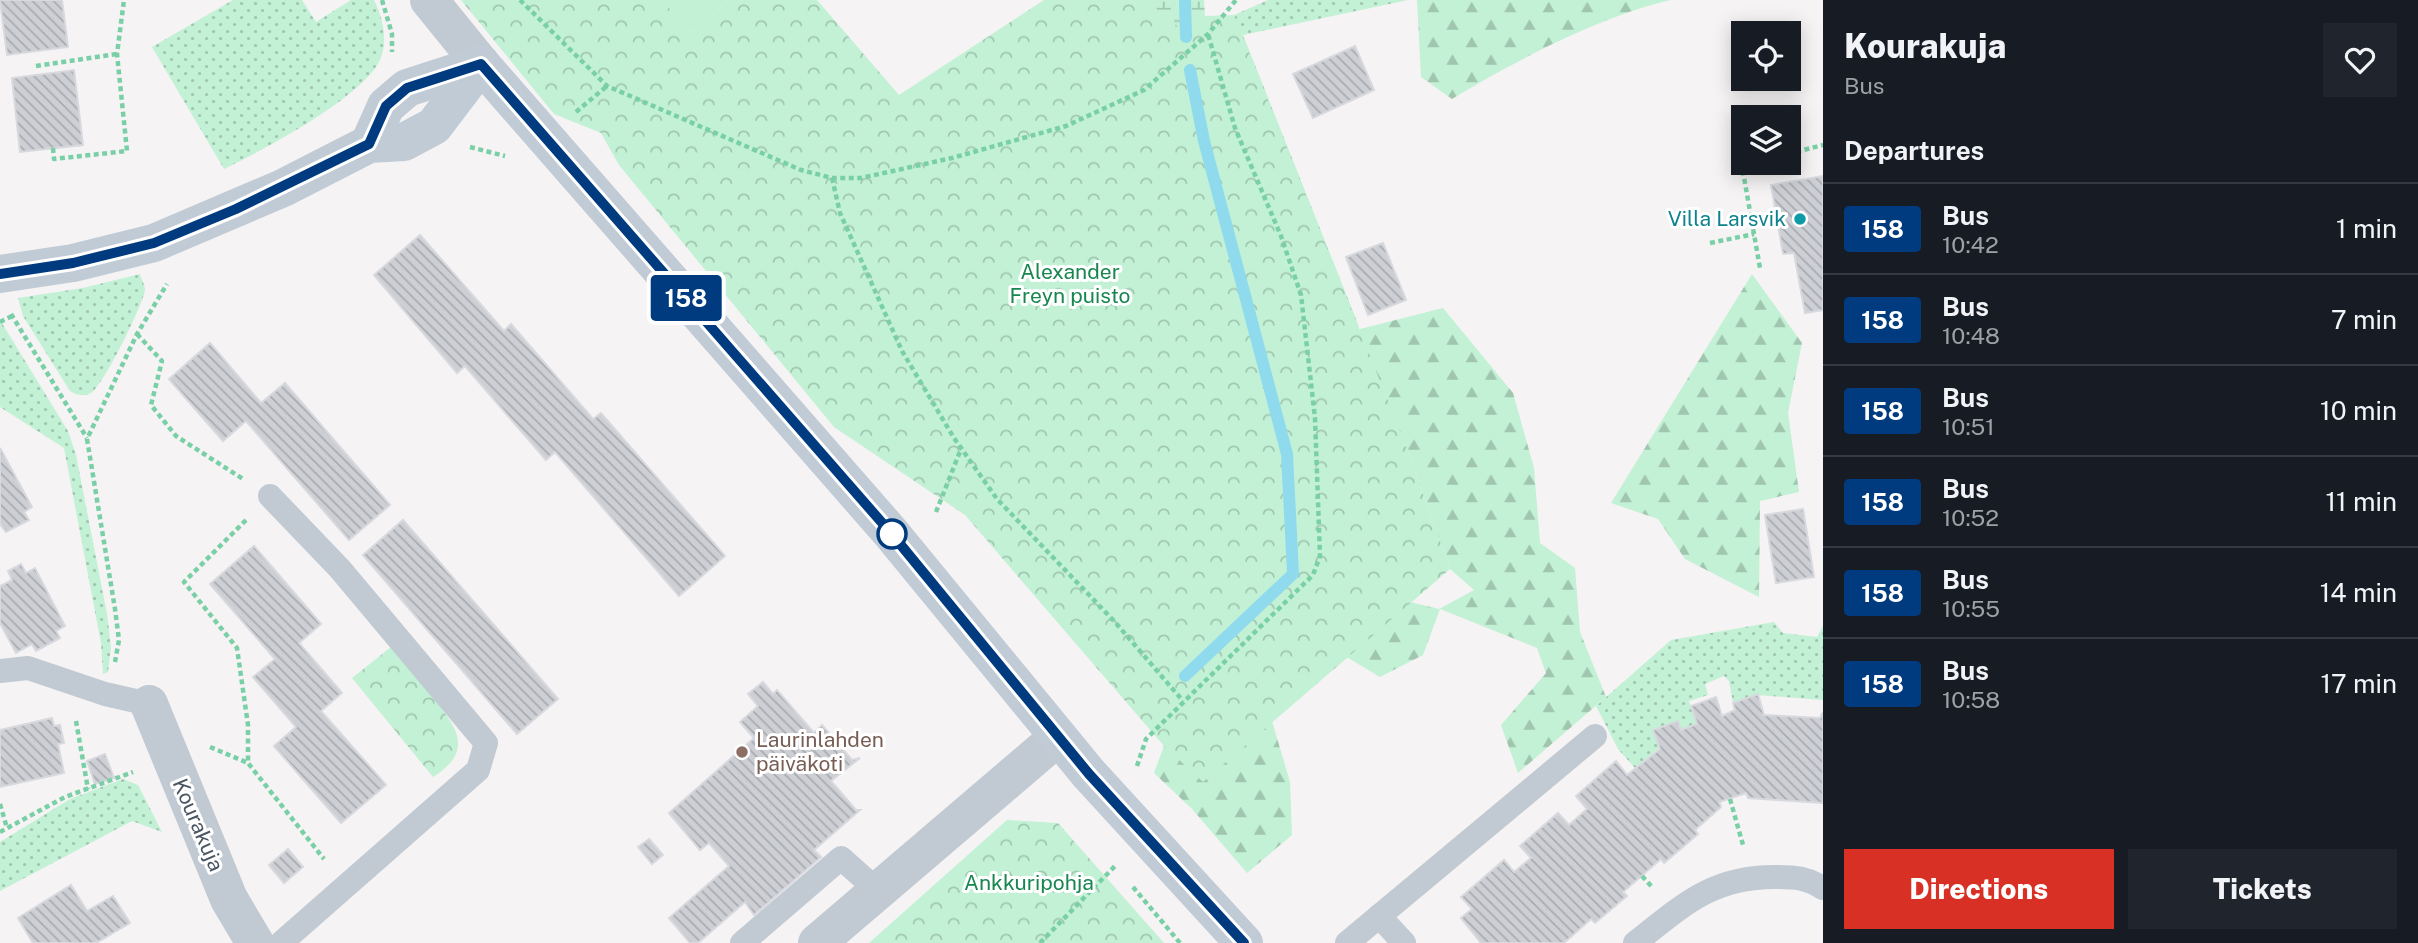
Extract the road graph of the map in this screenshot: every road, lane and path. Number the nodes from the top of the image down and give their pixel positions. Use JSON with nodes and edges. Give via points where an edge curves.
{"nodes":[{"id":1,"x":124,"y":0,"type":"edge"},
{"id":2,"x":383,"y":0,"type":"edge"},
{"id":3,"x":429,"y":0,"type":"edge"},
{"id":4,"x":520,"y":0,"type":"edge"},
{"id":5,"x":1236,"y":0,"type":"edge"},
{"id":6,"x":1229,"y":2,"type":"edge"},
{"id":7,"x":1208,"y":34,"type":"junction"},
{"id":8,"x":117,"y":54,"type":"junction"},
{"id":9,"x":391,"y":56,"type":"dead end"},
{"id":10,"x":481,"y":64,"type":"junction"},
{"id":11,"x":36,"y":65,"type":"dead end"},
{"id":12,"x":607,"y":86,"type":"junction"},
{"id":13,"x":566,"y":120,"type":"dead end"},
{"id":14,"x":1823,"y":145,"type":"edge"},
{"id":15,"x":53,"y":148,"type":"dead end"},
{"id":16,"x":463,"y":148,"type":"dead end"},
{"id":17,"x":1801,"y":151,"type":"edge"},
{"id":18,"x":508,"y":157,"type":"dead end"},
{"id":19,"x":1744,"y":175,"type":"edge"},
{"id":20,"x":832,"y":178,"type":"junction"},
{"id":21,"x":1754,"y":234,"type":"junction"},
{"id":22,"x":1710,"y":243,"type":"dead end"},
{"id":23,"x":1760,"y":268,"type":"dead end"},
{"id":24,"x":1,"y":274,"type":"edge"},
{"id":25,"x":174,"y":280,"type":"dead end"},
{"id":26,"x":12,"y":316,"type":"junction"},
{"id":27,"x":0,"y":322,"type":"edge"},
{"id":28,"x":136,"y":334,"type":"junction"},
{"id":29,"x":87,"y":439,"type":"junction"},
{"id":30,"x":961,"y":449,"type":"junction"},
{"id":31,"x":270,"y":496,"type":"junction"},
{"id":32,"x":936,"y":512,"type":"dead end"},
{"id":33,"x":0,"y":671,"type":"edge"},
{"id":34,"x":68,"y":682,"type":"junction"},
{"id":35,"x":105,"y":694,"type":"junction"},
{"id":36,"x":1184,"y":701,"type":"junction"},
{"id":37,"x":149,"y":704,"type":"joint"},
{"id":38,"x":1595,"y":736,"type":"dead end"},
{"id":39,"x":1058,"y":737,"type":"junction"},
{"id":40,"x":1136,"y":770,"type":"dead end"},
{"id":41,"x":141,"y":778,"type":"dead end"},
{"id":42,"x":88,"y":789,"type":"junction"},
{"id":43,"x":1730,"y":799,"type":"dead end"},
{"id":44,"x":0,"y":804,"type":"edge"},
{"id":45,"x":7,"y":828,"type":"junction"},
{"id":46,"x":0,"y":832,"type":"edge"},
{"id":47,"x":1116,"y":865,"type":"dead end"},
{"id":48,"x":1753,"y":876,"type":"junction"},
{"id":49,"x":347,"y":887,"type":"junction"},
{"id":50,"x":1823,"y":888,"type":"edge"},
{"id":51,"x":878,"y":891,"type":"junction"},
{"id":52,"x":1379,"y":916,"type":"junction"},
{"id":53,"x":255,"y":943,"type":"edge"},
{"id":54,"x":281,"y":943,"type":"edge"},
{"id":55,"x":743,"y":943,"type":"edge"},
{"id":56,"x":817,"y":943,"type":"edge"},
{"id":57,"x":1040,"y":943,"type":"edge"},
{"id":58,"x":1244,"y":943,"type":"edge"},
{"id":59,"x":1347,"y":943,"type":"edge"},
{"id":60,"x":1404,"y":943,"type":"edge"},
{"id":61,"x":1635,"y":943,"type":"edge"}],
"edges":[{"from":1,"to":8,"type":"path"},
{"from":2,"to":9,"type":"path","via":[[392,34]]},
{"from":3,"to":10,"type":"street"},
{"from":4,"to":12,"type":"path"},
{"from":5,"to":6,"type":"path"},
{"from":6,"to":7,"type":"path"},
{"from":7,"to":20,"type":"path","via":[[1144,90],[1066,127],[861,178]]},
{"from":7,"to":36,"type":"path","via":[[1236,128],[1282,236],[1301,295],[1315,418],[1321,556],[1313,575]]},
{"from":8,"to":11,"type":"path"},
{"from":8,"to":15,"type":"path","via":[[127,151],[54,159]]},
{"from":10,"to":24,"type":"street","via":[[407,88],[386,106],[369,144],[283,188],[154,243],[73,263]]},
{"from":10,"to":39,"type":"street","via":[[891,533]]},
{"from":12,"to":13,"type":"path"},
{"from":12,"to":20,"type":"path","via":[[801,170]]},
{"from":14,"to":17,"type":"path"},
{"from":16,"to":18,"type":"path","via":[[476,146]]},
{"from":19,"to":21,"type":"path"},
{"from":20,"to":30,"type":"path","via":[[840,213],[902,351]]},
{"from":21,"to":22,"type":"path"},
{"from":21,"to":23,"type":"path"},
{"from":24,"to":26,"type":"path"},
{"from":25,"to":28,"type":"path","via":[[164,285]]},
{"from":26,"to":27,"type":"path"},
{"from":26,"to":29,"type":"path"},
{"from":28,"to":29,"type":"path"},
{"from":28,"to":31,"type":"path","via":[[162,361],[151,405],[164,422],[176,436]]},
{"from":29,"to":35,"type":"path","via":[[118,640]]},
{"from":30,"to":32,"type":"path"},
{"from":30,"to":36,"type":"path","via":[[1015,519]]},
{"from":31,"to":49,"type":"path","via":[[184,582],[237,648],[248,725],[248,764]]},
{"from":31,"to":49,"type":"lane","via":[[340,569],[486,743],[478,770]]},
{"from":33,"to":34,"type":"lane","via":[[29,668]]},
{"from":34,"to":35,"type":"lane"},
{"from":34,"to":42,"type":"path"},
{"from":35,"to":37,"type":"lane"},
{"from":36,"to":40,"type":"path","via":[[1146,739]]},
{"from":37,"to":53,"type":"street","name":"Kourakuja","via":[[229,899]]},
{"from":38,"to":52,"type":"lane"},
{"from":39,"to":51,"type":"street"},
{"from":39,"to":58,"type":"street"},
{"from":41,"to":42,"type":"path","via":[[134,769]]},
{"from":42,"to":45,"type":"path"},
{"from":43,"to":48,"type":"path"},
{"from":44,"to":45,"type":"path"},
{"from":45,"to":46,"type":"path"},
{"from":47,"to":57,"type":"path"},
{"from":48,"to":50,"type":"lane","via":[[1806,877]]},
{"from":48,"to":61,"type":"lane","via":[[1717,884]]},
{"from":49,"to":54,"type":"lane"},
{"from":51,"to":55,"type":"lane","via":[[841,858]]},
{"from":51,"to":56,"type":"street"},
{"from":52,"to":59,"type":"lane"},
{"from":52,"to":60,"type":"lane"}]}
